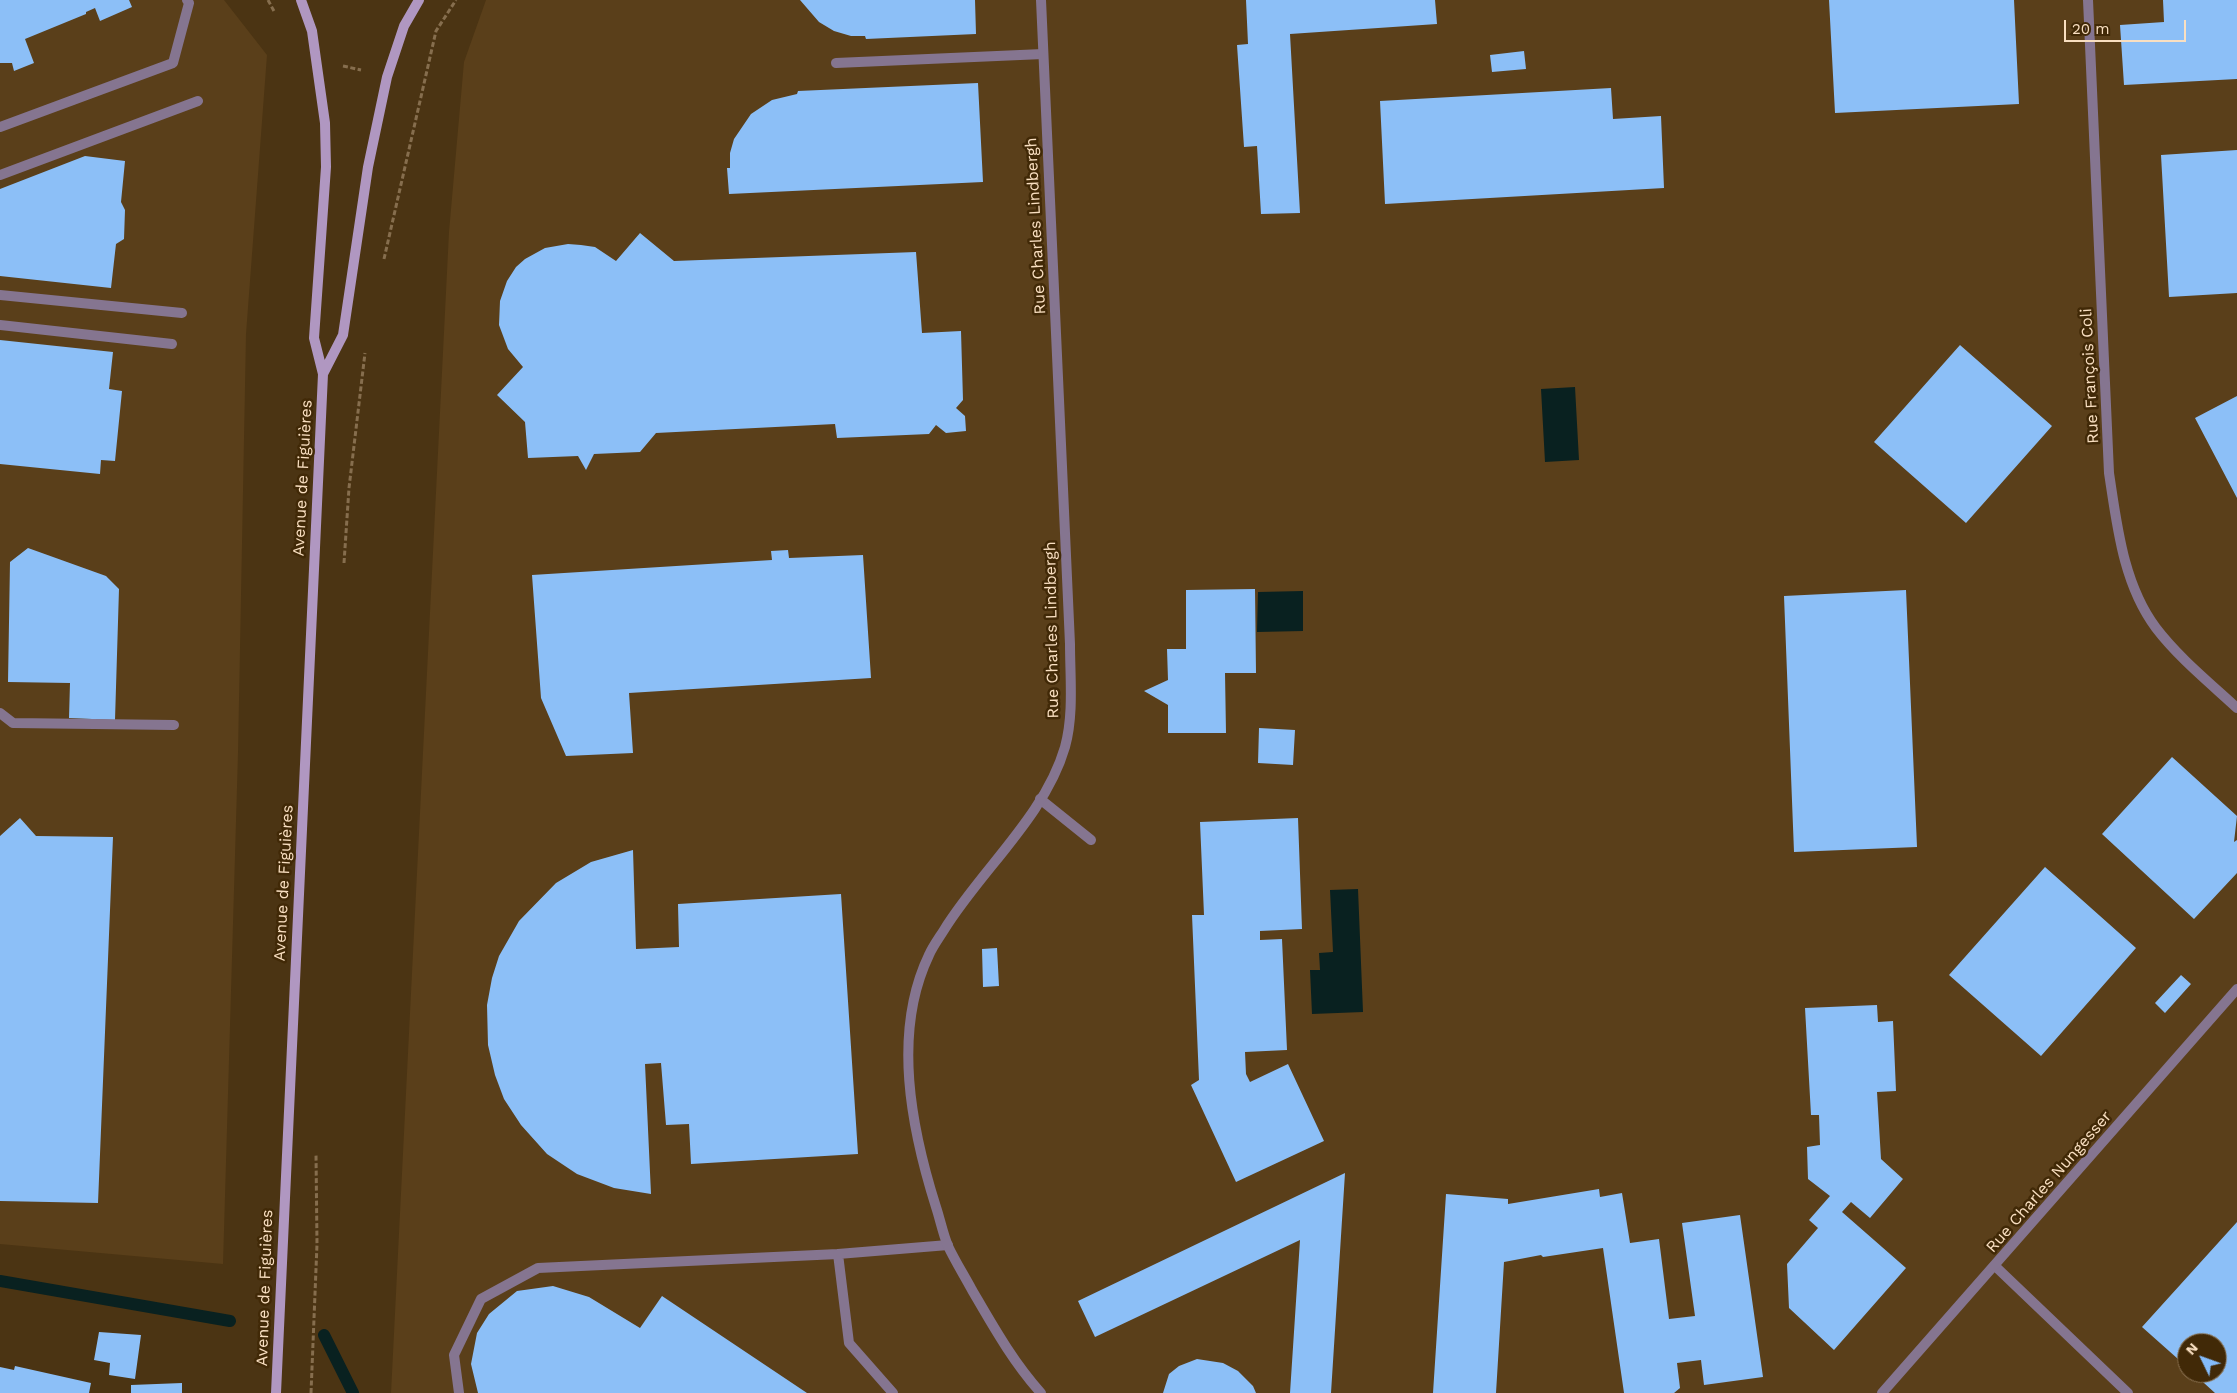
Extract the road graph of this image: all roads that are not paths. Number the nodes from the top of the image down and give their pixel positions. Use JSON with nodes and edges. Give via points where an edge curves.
{"nodes":[{"id":1,"x":187,"y":0,"type":"edge"},
{"id":2,"x":301,"y":0,"type":"edge"},
{"id":3,"x":419,"y":0,"type":"edge"},
{"id":4,"x":1041,"y":0,"type":"edge"},
{"id":5,"x":2088,"y":0,"type":"edge"},
{"id":6,"x":1043,"y":54,"type":"junction"},
{"id":7,"x":836,"y":63,"type":"dead end"},
{"id":8,"x":198,"y":101,"type":"dead end"},
{"id":9,"x":0,"y":127,"type":"edge"},
{"id":10,"x":0,"y":175,"type":"edge"},
{"id":11,"x":0,"y":295,"type":"edge"},
{"id":12,"x":182,"y":313,"type":"dead end"},
{"id":13,"x":0,"y":325,"type":"edge"},
{"id":14,"x":172,"y":344,"type":"dead end"},
{"id":15,"x":323,"y":374,"type":"junction"},
{"id":16,"x":2237,"y":708,"type":"edge"},
{"id":17,"x":0,"y":713,"type":"edge"},
{"id":18,"x":174,"y":724,"type":"dead end"},
{"id":19,"x":1040,"y":799,"type":"junction"},
{"id":20,"x":1092,"y":840,"type":"dead end"},
{"id":21,"x":2237,"y":989,"type":"edge"},
{"id":22,"x":948,"y":1245,"type":"junction"},
{"id":23,"x":838,"y":1254,"type":"junction"},
{"id":24,"x":1995,"y":1266,"type":"junction"},
{"id":25,"x":276,"y":1393,"type":"edge"},
{"id":26,"x":459,"y":1393,"type":"edge"},
{"id":27,"x":893,"y":1393,"type":"edge"},
{"id":28,"x":1041,"y":1393,"type":"edge"},
{"id":29,"x":1882,"y":1393,"type":"edge"},
{"id":30,"x":2128,"y":1393,"type":"edge"}],
"edges":[{"from":1,"to":9,"type":"street","via":[[189,4],[173,63]]},
{"from":2,"to":15,"type":"main road","name":"Avenue de Figuières","via":[[312,31],[325,123],[326,167],[314,338]]},
{"from":3,"to":15,"type":"main road","name":"Avenue de Figuières","via":[[404,26],[387,78],[368,167],[343,334]]},
{"from":4,"to":6,"type":"street","name":"Rue Charles Lindbergh"},
{"from":5,"to":16,"type":"street","name":"Rue François Coli","via":[[2110,472],[2117,522],[2131,582],[2156,628]]},
{"from":6,"to":7,"type":"street"},
{"from":6,"to":19,"type":"street","name":"Rue Charles Lindbergh","via":[[1070,644],[1069,728],[1059,765]]},
{"from":8,"to":10,"type":"street"},
{"from":11,"to":12,"type":"street"},
{"from":13,"to":14,"type":"street"},
{"from":15,"to":25,"type":"main road","name":"Avenue de Figuières"},
{"from":17,"to":18,"type":"street","via":[[13,723]]},
{"from":19,"to":20,"type":"street"},
{"from":19,"to":22,"type":"street","name":"Rue Charles Lindbergh","via":[[1008,847],[956,911],[929,954],[909,1026],[909,1069],[916,1126],[926,1176]]},
{"from":21,"to":24,"type":"street","name":"Rue Charles Nungesser"},
{"from":22,"to":23,"type":"street"},
{"from":22,"to":28,"type":"street","name":"Rue Charles Lindbergh","via":[[1009,1353]]},
{"from":23,"to":26,"type":"street","via":[[538,1268],[481,1299],[454,1356]]},
{"from":23,"to":27,"type":"street","via":[[849,1343]]},
{"from":24,"to":29,"type":"street","name":"Rue Charles Nungesser"},
{"from":24,"to":30,"type":"street"}]}
